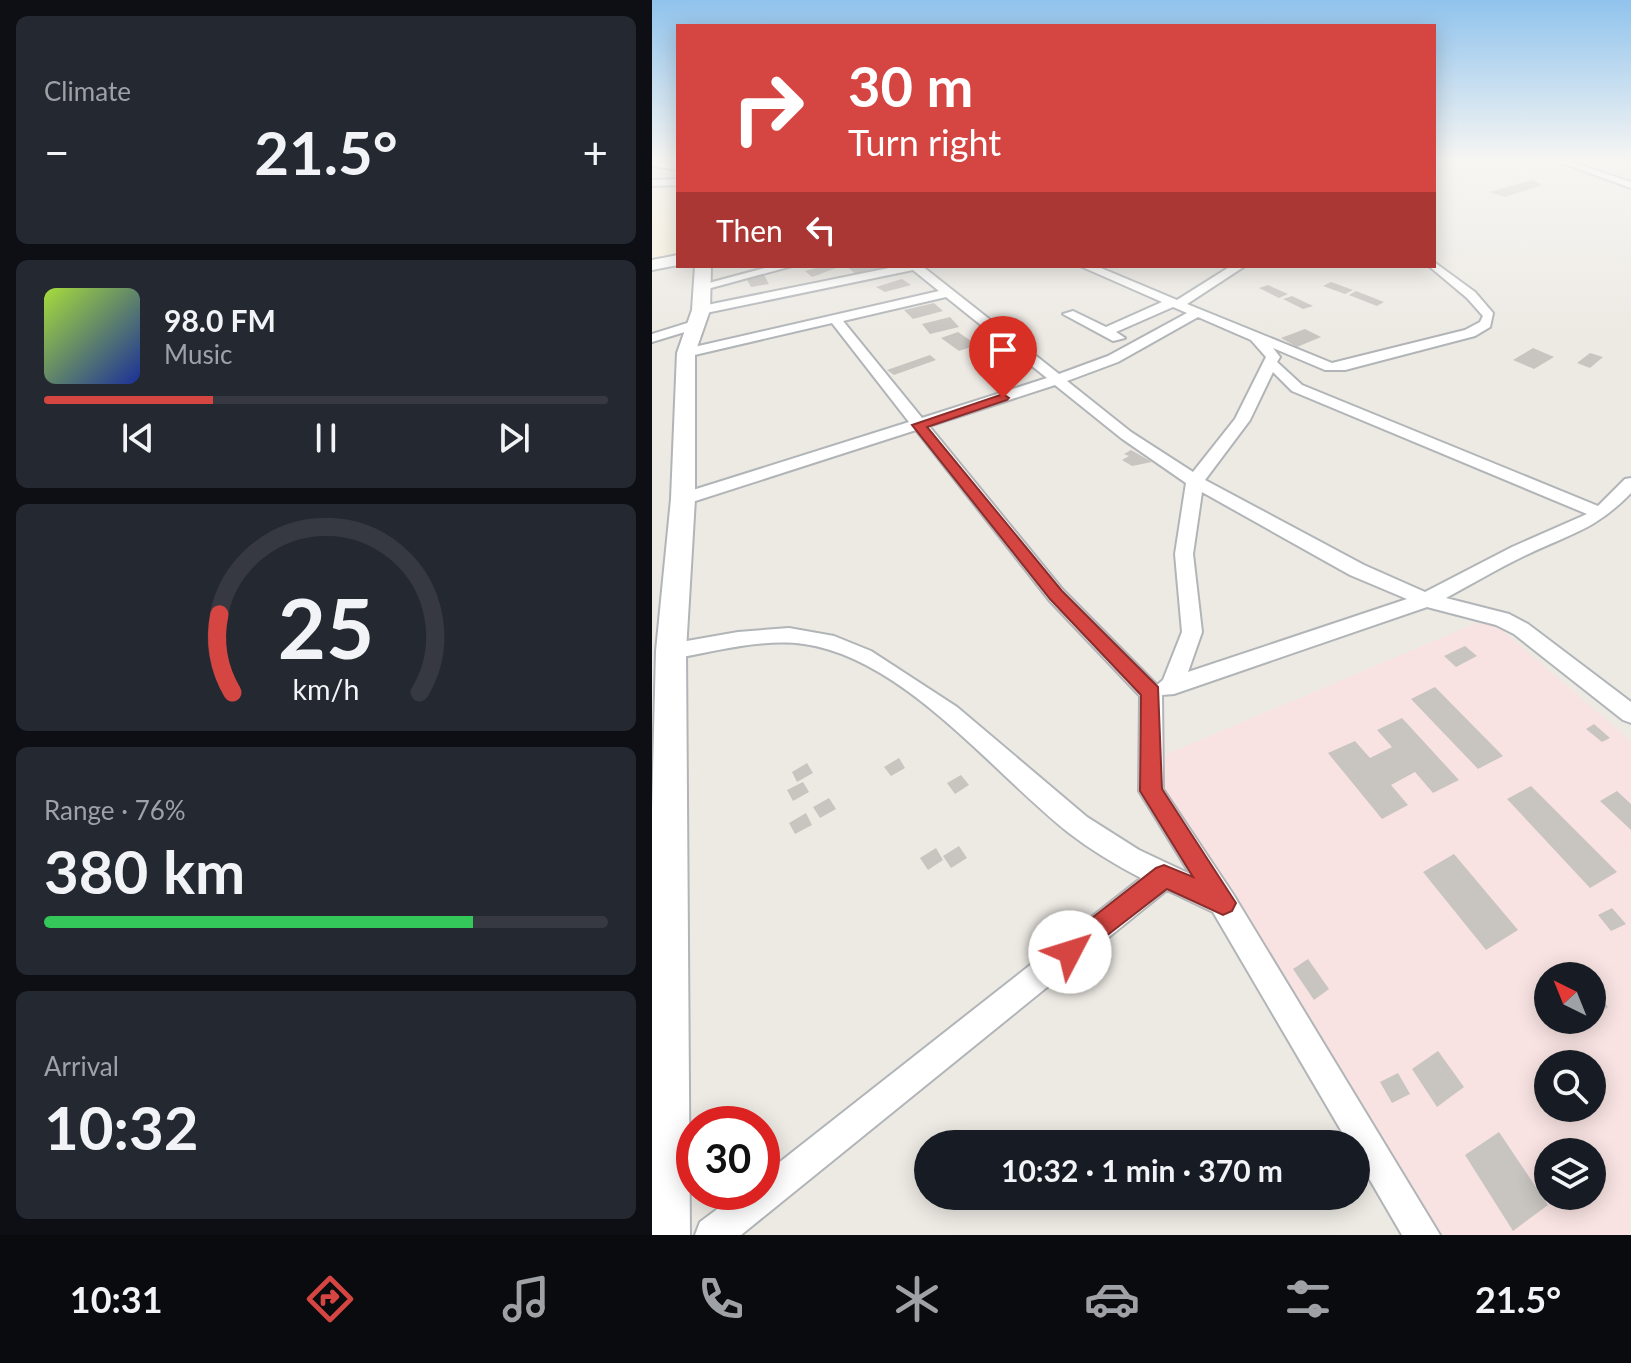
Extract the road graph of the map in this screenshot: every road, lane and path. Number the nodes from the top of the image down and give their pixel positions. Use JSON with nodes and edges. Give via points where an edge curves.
{"nodes":[{"id":1,"x":676,"y":260,"type":"edge"},
{"id":2,"x":652,"y":265,"type":"edge"},
{"id":3,"x":1436,"y":267,"type":"edge"},
{"id":4,"x":782,"y":268,"type":"edge"},
{"id":5,"x":905,"y":268,"type":"edge"},
{"id":6,"x":917,"y":268,"type":"edge"},
{"id":7,"x":1091,"y":268,"type":"edge"},
{"id":8,"x":1236,"y":268,"type":"edge"},
{"id":9,"x":946,"y":293,"type":"junction"},
{"id":10,"x":1176,"y":303,"type":"junction"},
{"id":11,"x":697,"y":308,"type":"edge"},
{"id":12,"x":1198,"y":312,"type":"junction"},
{"id":13,"x":1069,"y":314,"type":"dead end"},
{"id":14,"x":835,"y":319,"type":"junction"},
{"id":15,"x":1105,"y":332,"type":"junction"},
{"id":16,"x":1256,"y":337,"type":"junction"},
{"id":17,"x":652,"y":338,"type":"edge"},
{"id":18,"x":1136,"y":346,"type":"junction"},
{"id":19,"x":1272,"y":364,"type":"junction"},
{"id":20,"x":1059,"y":379,"type":"junction"},
{"id":21,"x":919,"y":425,"type":"junction"},
{"id":22,"x":1195,"y":481,"type":"junction"},
{"id":23,"x":1631,"y":483,"type":"edge"},
{"id":24,"x":683,"y":499,"type":"junction"},
{"id":25,"x":1601,"y":513,"type":"junction"},
{"id":26,"x":1426,"y":600,"type":"junction"},
{"id":27,"x":671,"y":651,"type":"junction"},
{"id":28,"x":1161,"y":689,"type":"junction"},
{"id":29,"x":1631,"y":714,"type":"edge"},
{"id":30,"x":1164,"y":876,"type":"junction"},
{"id":31,"x":1223,"y":903,"type":"junction"},
{"id":32,"x":665,"y":1235,"type":"edge"},
{"id":33,"x":713,"y":1235,"type":"edge"},
{"id":34,"x":1422,"y":1235,"type":"edge"}],
"edges":[{"from":1,"to":2,"type":"main road"},
{"from":3,"to":16,"type":"street","via":[[1482,307],[1489,316],[1486,324],[1470,333],[1330,367]]},
{"from":4,"to":11,"type":"street"},
{"from":5,"to":11,"type":"street"},
{"from":6,"to":9,"type":"street"},
{"from":7,"to":10,"type":"street"},
{"from":8,"to":10,"type":"street"},
{"from":9,"to":14,"type":"street"},
{"from":9,"to":20,"type":"street"},
{"from":10,"to":12,"type":"street"},
{"from":10,"to":15,"type":"street"},
{"from":11,"to":14,"type":"street"},
{"from":11,"to":17,"type":"street"},
{"from":11,"to":24,"type":"main road"},
{"from":12,"to":16,"type":"street"},
{"from":12,"to":18,"type":"street"},
{"from":13,"to":15,"type":"street"},
{"from":14,"to":21,"type":"street"},
{"from":15,"to":18,"type":"street"},
{"from":16,"to":19,"type":"street","via":[[1268,348]]},
{"from":18,"to":20,"type":"street"},
{"from":19,"to":22,"type":"street","via":[[1242,420]]},
{"from":19,"to":25,"type":"street","via":[[1297,388]]},
{"from":20,"to":21,"type":"street"},
{"from":20,"to":22,"type":"street","via":[[1126,435]]},
{"from":21,"to":24,"type":"street"},
{"from":21,"to":28,"type":"street","via":[[1056,595]]},
{"from":22,"to":26,"type":"street","via":[[1357,570]]},
{"from":22,"to":28,"type":"street","via":[[1184,554],[1192,632]]},
{"from":23,"to":25,"type":"street"},
{"from":24,"to":27,"type":"main road"},
{"from":25,"to":26,"type":"street"},
{"from":26,"to":28,"type":"street"},
{"from":26,"to":29,"type":"street","via":[[1502,619],[1521,629]]},
{"from":27,"to":30,"type":"street","via":[[804,637],[856,651],[901,677],[1077,824]]},
{"from":27,"to":32,"type":"main road"},
{"from":28,"to":31,"type":"street","via":[[1151,791]]},
{"from":30,"to":31,"type":"street"},
{"from":30,"to":33,"type":"street","via":[[1001,1012]]},
{"from":31,"to":34,"type":"street"}]}
